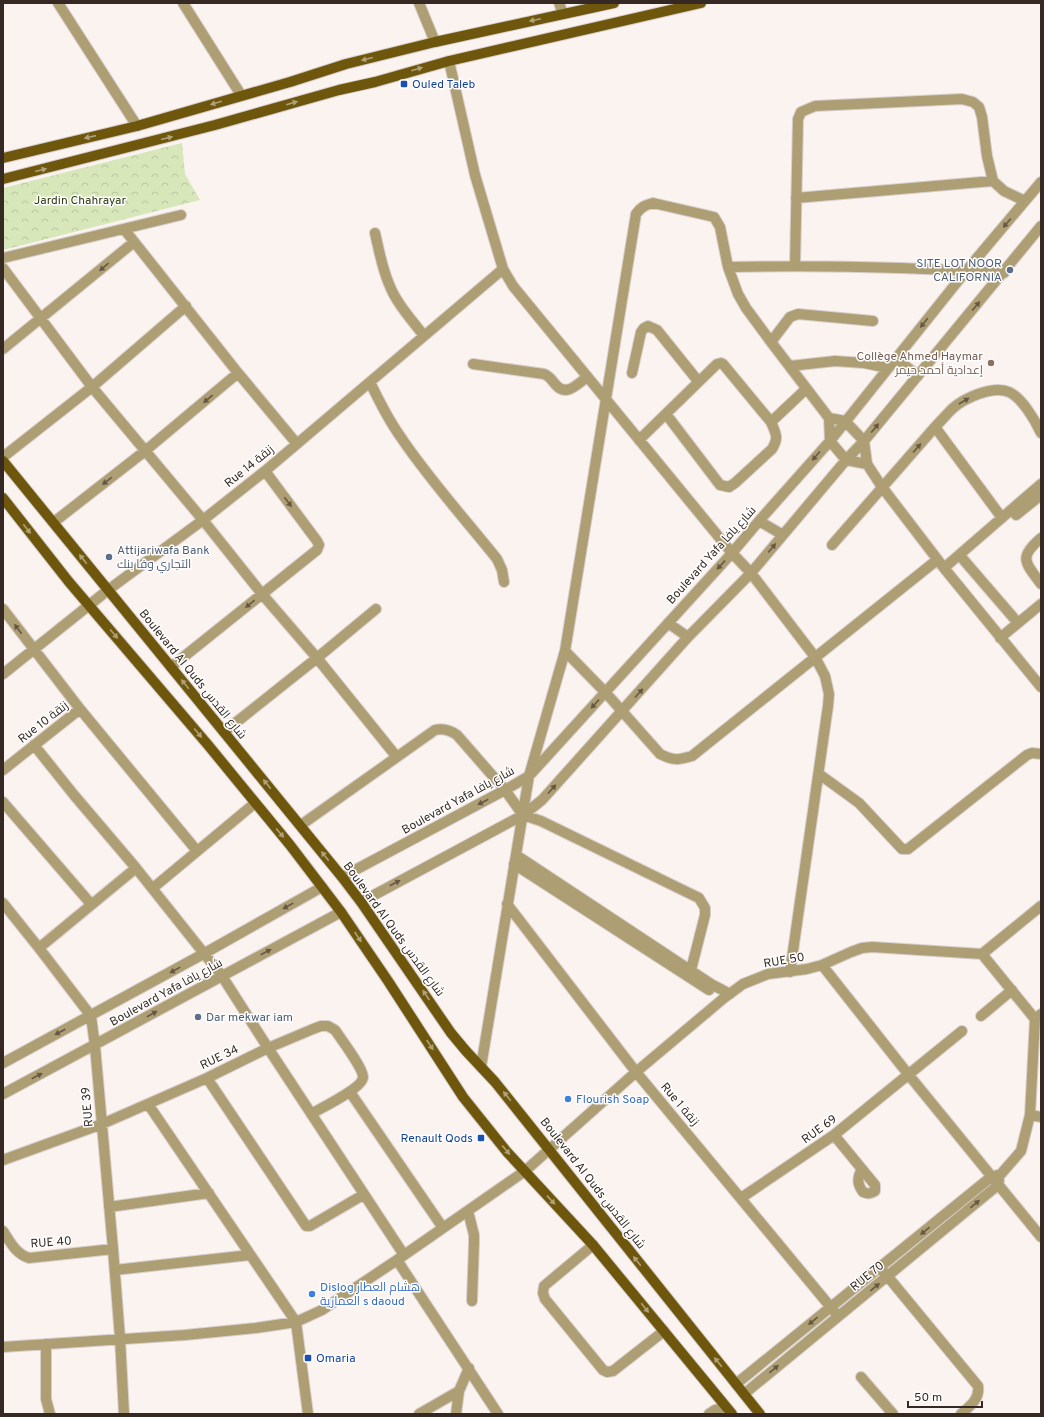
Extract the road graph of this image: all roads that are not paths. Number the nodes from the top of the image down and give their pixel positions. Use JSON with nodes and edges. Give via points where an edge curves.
{"nodes":[{"id":1,"x":58,"y":3,"type":"edge"},
{"id":2,"x":183,"y":3,"type":"edge"},
{"id":3,"x":419,"y":3,"type":"edge"},
{"id":4,"x":559,"y":3,"type":"edge"},
{"id":5,"x":614,"y":3,"type":"edge"},
{"id":6,"x":701,"y":3,"type":"edge"},
{"id":7,"x":563,"y":14,"type":"junction"},
{"id":8,"x":435,"y":42,"type":"junction"},
{"id":9,"x":449,"y":61,"type":"junction"},
{"id":10,"x":241,"y":95,"type":"junction"},
{"id":11,"x":137,"y":126,"type":"junction"},
{"id":12,"x":3,"y":158,"type":"edge"},
{"id":13,"x":3,"y":180,"type":"edge"},
{"id":14,"x":993,"y":182,"type":"junction"},
{"id":15,"x":1041,"y":182,"type":"edge"},
{"id":16,"x":796,"y":198,"type":"junction"},
{"id":17,"x":1025,"y":201,"type":"junction"},
{"id":18,"x":181,"y":215,"type":"dead end"},
{"id":19,"x":1041,"y":226,"type":"edge"},
{"id":20,"x":124,"y":229,"type":"junction"},
{"id":21,"x":374,"y":233,"type":"dead end"},
{"id":22,"x":134,"y":242,"type":"junction"},
{"id":23,"x":3,"y":258,"type":"edge"},
{"id":24,"x":795,"y":266,"type":"junction"},
{"id":25,"x":728,"y":267,"type":"junction"},
{"id":26,"x":3,"y":268,"type":"edge"},
{"id":27,"x":503,"y":269,"type":"junction"},
{"id":28,"x":966,"y":271,"type":"junction"},
{"id":29,"x":1004,"y":273,"type":"junction"},
{"id":30,"x":186,"y":306,"type":"junction"},
{"id":31,"x":42,"y":319,"type":"junction"},
{"id":32,"x":873,"y":321,"type":"dead end"},
{"id":33,"x":424,"y":336,"type":"junction"},
{"id":34,"x":771,"y":342,"type":"junction"},
{"id":35,"x":3,"y":350,"type":"edge"},
{"id":36,"x":896,"y":358,"type":"junction"},
{"id":37,"x":473,"y":364,"type":"dead end"},
{"id":38,"x":790,"y":366,"type":"junction"},
{"id":39,"x":888,"y":368,"type":"junction"},
{"id":40,"x":632,"y":373,"type":"dead end"},
{"id":41,"x":238,"y":374,"type":"junction"},
{"id":42,"x":918,"y":376,"type":"junction"},
{"id":43,"x":587,"y":377,"type":"junction"},
{"id":44,"x":370,"y":382,"type":"junction"},
{"id":45,"x":698,"y":382,"type":"junction"},
{"id":46,"x":92,"y":387,"type":"junction"},
{"id":47,"x":806,"y":389,"type":"junction"},
{"id":48,"x":606,"y":400,"type":"junction"},
{"id":49,"x":666,"y":414,"type":"junction"},
{"id":50,"x":829,"y":418,"type":"junction"},
{"id":51,"x":846,"y":421,"type":"junction"},
{"id":52,"x":772,"y":422,"type":"junction"},
{"id":53,"x":935,"y":427,"type":"junction"},
{"id":54,"x":1041,"y":433,"type":"edge"},
{"id":55,"x":639,"y":440,"type":"junction"},
{"id":56,"x":830,"y":441,"type":"junction"},
{"id":57,"x":864,"y":441,"type":"junction"},
{"id":58,"x":297,"y":444,"type":"junction"},
{"id":59,"x":145,"y":451,"type":"junction"},
{"id":60,"x":3,"y":457,"type":"edge"},
{"id":61,"x":846,"y":460,"type":"junction"},
{"id":62,"x":3,"y":461,"type":"edge"},
{"id":63,"x":867,"y":464,"type":"junction"},
{"id":64,"x":265,"y":471,"type":"junction"},
{"id":65,"x":1041,"y":484,"type":"edge"},
{"id":66,"x":882,"y":487,"type":"junction"},
{"id":67,"x":3,"y":498,"type":"edge"},
{"id":68,"x":1039,"y":500,"type":"edge"},
{"id":69,"x":1002,"y":518,"type":"junction"},
{"id":70,"x":203,"y":520,"type":"junction"},
{"id":71,"x":759,"y":521,"type":"junction"},
{"id":72,"x":54,"y":522,"type":"junction"},
{"id":73,"x":783,"y":535,"type":"junction"},
{"id":74,"x":1041,"y":538,"type":"edge"},
{"id":75,"x":832,"y":545,"type":"dead end"},
{"id":76,"x":732,"y":553,"type":"junction"},
{"id":77,"x":962,"y":558,"type":"junction"},
{"id":78,"x":937,"y":560,"type":"junction"},
{"id":79,"x":945,"y":569,"type":"junction"},
{"id":80,"x":751,"y":573,"type":"junction"},
{"id":81,"x":504,"y":582,"type":"dead end"},
{"id":82,"x":1041,"y":584,"type":"edge"},
{"id":83,"x":108,"y":590,"type":"junction"},
{"id":84,"x":262,"y":594,"type":"junction"},
{"id":85,"x":89,"y":604,"type":"junction"},
{"id":86,"x":1041,"y":604,"type":"edge"},
{"id":87,"x":3,"y":609,"type":"edge"},
{"id":88,"x":376,"y":609,"type":"dead end"},
{"id":89,"x":668,"y":623,"type":"junction"},
{"id":90,"x":1018,"y":623,"type":"junction"},
{"id":91,"x":688,"y":637,"type":"junction"},
{"id":92,"x":1000,"y":638,"type":"junction"},
{"id":93,"x":33,"y":650,"type":"junction"},
{"id":94,"x":565,"y":651,"type":"junction"},
{"id":95,"x":815,"y":657,"type":"junction"},
{"id":96,"x":317,"y":658,"type":"junction"},
{"id":97,"x":171,"y":667,"type":"junction"},
{"id":98,"x":3,"y":674,"type":"edge"},
{"id":99,"x":1041,"y":686,"type":"edge"},
{"id":100,"x":606,"y":693,"type":"junction"},
{"id":101,"x":80,"y":709,"type":"junction"},
{"id":102,"x":622,"y":712,"type":"junction"},
{"id":103,"x":224,"y":732,"type":"junction"},
{"id":104,"x":34,"y":745,"type":"junction"},
{"id":105,"x":1041,"y":754,"type":"edge"},
{"id":106,"x":396,"y":756,"type":"junction"},
{"id":107,"x":3,"y":770,"type":"edge"},
{"id":108,"x":819,"y":774,"type":"junction"},
{"id":109,"x":529,"y":776,"type":"junction"},
{"id":110,"x":505,"y":790,"type":"junction"},
{"id":111,"x":3,"y":802,"type":"edge"},
{"id":112,"x":255,"y":803,"type":"junction"},
{"id":113,"x":523,"y":815,"type":"junction"},
{"id":114,"x":301,"y":825,"type":"junction"},
{"id":115,"x":197,"y":851,"type":"junction"},
{"id":116,"x":515,"y":860,"type":"junction"},
{"id":117,"x":136,"y":868,"type":"junction"},
{"id":118,"x":342,"y":877,"type":"junction"},
{"id":119,"x":322,"y":887,"type":"junction"},
{"id":120,"x":152,"y":888,"type":"junction"},
{"id":121,"x":360,"y":902,"type":"junction"},
{"id":122,"x":3,"y":903,"type":"edge"},
{"id":123,"x":91,"y":904,"type":"junction"},
{"id":124,"x":507,"y":904,"type":"junction"},
{"id":125,"x":1041,"y":906,"type":"edge"},
{"id":126,"x":341,"y":912,"type":"junction"},
{"id":127,"x":39,"y":948,"type":"junction"},
{"id":128,"x":205,"y":953,"type":"junction"},
{"id":129,"x":982,"y":954,"type":"junction"},
{"id":130,"x":822,"y":965,"type":"junction"},
{"id":131,"x":691,"y":970,"type":"junction"},
{"id":132,"x":790,"y":972,"type":"junction"},
{"id":133,"x":222,"y":976,"type":"junction"},
{"id":134,"x":1012,"y":990,"type":"junction"},
{"id":135,"x":727,"y":996,"type":"junction"},
{"id":136,"x":90,"y":1016,"type":"junction"},
{"id":137,"x":981,"y":1016,"type":"dead end"},
{"id":138,"x":1038,"y":1017,"type":"edge"},
{"id":139,"x":962,"y":1031,"type":"dead end"},
{"id":140,"x":94,"y":1046,"type":"junction"},
{"id":141,"x":268,"y":1048,"type":"junction"},
{"id":142,"x":1033,"y":1051,"type":"junction"},
{"id":143,"x":1041,"y":1062,"type":"edge"},
{"id":144,"x":3,"y":1063,"type":"edge"},
{"id":145,"x":481,"y":1067,"type":"junction"},
{"id":146,"x":636,"y":1072,"type":"junction"},
{"id":147,"x":908,"y":1074,"type":"junction"},
{"id":148,"x":207,"y":1078,"type":"junction"},
{"id":149,"x":350,"y":1092,"type":"junction"},
{"id":150,"x":3,"y":1094,"type":"edge"},
{"id":151,"x":148,"y":1104,"type":"junction"},
{"id":152,"x":311,"y":1114,"type":"junction"},
{"id":153,"x":1030,"y":1115,"type":"junction"},
{"id":154,"x":1041,"y":1117,"type":"edge"},
{"id":155,"x":102,"y":1124,"type":"junction"},
{"id":156,"x":834,"y":1135,"type":"junction"},
{"id":157,"x":549,"y":1149,"type":"junction"},
{"id":158,"x":3,"y":1160,"type":"edge"},
{"id":159,"x":862,"y":1169,"type":"dead end"},
{"id":160,"x":525,"y":1171,"type":"junction"},
{"id":161,"x":996,"y":1175,"type":"junction"},
{"id":162,"x":998,"y":1185,"type":"junction"},
{"id":163,"x":209,"y":1194,"type":"junction"},
{"id":164,"x":363,"y":1195,"type":"junction"},
{"id":165,"x":741,"y":1198,"type":"junction"},
{"id":166,"x":109,"y":1207,"type":"junction"},
{"id":167,"x":468,"y":1211,"type":"junction"},
{"id":168,"x":443,"y":1228,"type":"junction"},
{"id":169,"x":3,"y":1232,"type":"edge"},
{"id":170,"x":1041,"y":1237,"type":"edge"},
{"id":171,"x":593,"y":1244,"type":"junction"},
{"id":172,"x":113,"y":1249,"type":"junction"},
{"id":173,"x":250,"y":1255,"type":"junction"},
{"id":174,"x":400,"y":1258,"type":"junction"},
{"id":175,"x":880,"y":1267,"type":"junction"},
{"id":176,"x":114,"y":1270,"type":"junction"},
{"id":177,"x":888,"y":1276,"type":"junction"},
{"id":178,"x":472,"y":1301,"type":"dead end"},
{"id":179,"x":831,"y":1307,"type":"junction"},
{"id":180,"x":838,"y":1316,"type":"junction"},
{"id":181,"x":296,"y":1322,"type":"junction"},
{"id":182,"x":664,"y":1331,"type":"junction"},
{"id":183,"x":120,"y":1338,"type":"junction"},
{"id":184,"x":46,"y":1344,"type":"junction"},
{"id":185,"x":3,"y":1347,"type":"edge"},
{"id":186,"x":469,"y":1368,"type":"junction"},
{"id":187,"x":861,"y":1377,"type":"dead end"},
{"id":188,"x":736,"y":1384,"type":"junction"},
{"id":189,"x":460,"y":1391,"type":"junction"},
{"id":190,"x":744,"y":1394,"type":"junction"},
{"id":191,"x":726,"y":1407,"type":"edge"},
{"id":192,"x":712,"y":1412,"type":"edge"},
{"id":193,"x":50,"y":1414,"type":"edge"},
{"id":194,"x":124,"y":1414,"type":"edge"},
{"id":195,"x":308,"y":1414,"type":"edge"},
{"id":196,"x":419,"y":1414,"type":"edge"},
{"id":197,"x":456,"y":1414,"type":"edge"},
{"id":198,"x":498,"y":1414,"type":"edge"},
{"id":199,"x":760,"y":1414,"type":"edge"},
{"id":200,"x":893,"y":1414,"type":"edge"},
{"id":201,"x":962,"y":1414,"type":"edge"}],
"edges":[{"from":1,"to":11,"type":"street"},
{"from":2,"to":10,"type":"street"},
{"from":3,"to":8,"type":"street"},
{"from":4,"to":7,"type":"street"},
{"from":5,"to":7,"type":"main road"},
{"from":6,"to":9,"type":"main road"},
{"from":7,"to":8,"type":"main road","one_way":true},
{"from":8,"to":10,"type":"main road","one_way":true,"via":[[346,64]]},
{"from":13,"to":9,"type":"main road","one_way":true},
{"from":9,"to":27,"type":"street","via":[[475,175]]},
{"from":10,"to":11,"type":"main road","one_way":true},
{"from":11,"to":12,"type":"main road","one_way":true},
{"from":14,"to":16,"type":"street"},
{"from":14,"to":16,"type":"street","via":[[982,117],[979,107],[973,102],[962,99],[815,106],[801,112],[798,119]]},
{"from":14,"to":17,"type":"street","via":[[1004,191]]},
{"from":15,"to":17,"type":"street","name":"Boulevard Yafa شارع يافا"},
{"from":16,"to":24,"type":"street"},
{"from":17,"to":28,"type":"street","name":"Boulevard Yafa شارع يافا","one_way":true},
{"from":18,"to":20,"type":"street"},
{"from":19,"to":29,"type":"street"},
{"from":20,"to":22,"type":"street"},
{"from":20,"to":23,"type":"street"},
{"from":21,"to":33,"type":"street","via":[[389,286]]},
{"from":22,"to":30,"type":"street"},
{"from":22,"to":31,"type":"street","one_way":true},
{"from":24,"to":25,"type":"street"},
{"from":24,"to":28,"type":"street"},
{"from":25,"to":34,"type":"street","via":[[746,308]]},
{"from":25,"to":48,"type":"street","via":[[720,227],[714,217],[653,203],[641,208],[636,214]]},
{"from":26,"to":31,"type":"street"},
{"from":27,"to":33,"type":"street","name":"Rue 14 زنقة"},
{"from":27,"to":43,"type":"street","via":[[513,286]]},
{"from":28,"to":29,"type":"street"},
{"from":28,"to":36,"type":"street","name":"Boulevard Yafa شارع يافا","one_way":true},
{"from":42,"to":29,"type":"street","one_way":true},
{"from":30,"to":41,"type":"street"},
{"from":30,"to":46,"type":"street"},
{"from":31,"to":35,"type":"street"},
{"from":31,"to":46,"type":"street"},
{"from":32,"to":34,"type":"street","via":[[794,314]]},
{"from":33,"to":44,"type":"street","name":"Rue 14 زنقة"},
{"from":34,"to":38,"type":"street"},
{"from":36,"to":39,"type":"street","name":"Boulevard Yafa شارع يافا"},
{"from":36,"to":42,"type":"street"},
{"from":37,"to":43,"type":"street","via":[[544,374],[558,388],[565,390],[572,389]]},
{"from":38,"to":39,"type":"street","via":[[835,361]]},
{"from":38,"to":47,"type":"street"},
{"from":39,"to":51,"type":"street","name":"Boulevard Yafa شارع يافا"},
{"from":40,"to":45,"type":"street","via":[[641,332],[648,326],[657,330]]},
{"from":41,"to":58,"type":"street"},
{"from":41,"to":59,"type":"street","one_way":true},
{"from":57,"to":42,"type":"street","one_way":true},
{"from":43,"to":48,"type":"street"},
{"from":44,"to":58,"type":"street","name":"Rue 14 زنقة"},
{"from":44,"to":81,"type":"street","via":[[400,436],[420,464],[497,559]]},
{"from":45,"to":49,"type":"street"},
{"from":45,"to":52,"type":"street","via":[[717,364],[724,364]]},
{"from":46,"to":59,"type":"street"},
{"from":46,"to":60,"type":"street"},
{"from":47,"to":50,"type":"street"},
{"from":47,"to":52,"type":"street"},
{"from":48,"to":55,"type":"street"},
{"from":48,"to":94,"type":"street"},
{"from":49,"to":52,"type":"street","via":[[720,485],[729,487],[776,443],[777,437]]},
{"from":49,"to":55,"type":"street"},
{"from":50,"to":51,"type":"street"},
{"from":50,"to":56,"type":"street"},
{"from":51,"to":56,"type":"street","name":"Boulevard Yafa شارع يافا"},
{"from":51,"to":57,"type":"street"},
{"from":53,"to":54,"type":"street","one_way":true,"via":[[965,400],[995,390],[1009,392],[1022,402]]},
{"from":66,"to":53,"type":"street","one_way":true},
{"from":53,"to":69,"type":"street"},
{"from":55,"to":76,"type":"street"},
{"from":56,"to":61,"type":"street"},
{"from":56,"to":71,"type":"street","name":"Boulevard Yafa شارع يافا","one_way":true},
{"from":57,"to":61,"type":"street"},
{"from":57,"to":63,"type":"street"},
{"from":58,"to":64,"type":"street","name":"Rue 14 زنقة"},
{"from":59,"to":70,"type":"street"},
{"from":59,"to":72,"type":"street","one_way":true},
{"from":61,"to":63,"type":"street"},
{"from":61,"to":73,"type":"street"},
{"from":62,"to":72,"type":"main road","name":"Boulevard Al Quds شارع القدس"},
{"from":63,"to":66,"type":"street"},
{"from":64,"to":70,"type":"street","name":"Rue 14 زنقة"},
{"from":64,"to":84,"type":"street","one_way":true,"via":[[319,545],[317,550]]},
{"from":65,"to":69,"type":"street"},
{"from":66,"to":75,"type":"street"},
{"from":66,"to":78,"type":"street"},
{"from":67,"to":85,"type":"main road","one_way":true},
{"from":68,"to":77,"type":"street"},
{"from":69,"to":79,"type":"street"},
{"from":70,"to":83,"type":"street","name":"Rue 14 زنقة"},
{"from":70,"to":84,"type":"street"},
{"from":71,"to":73,"type":"street"},
{"from":71,"to":76,"type":"street","name":"Boulevard Yafa شارع يافا"},
{"from":83,"to":72,"type":"main road","name":"Boulevard Al Quds شارع القدس","one_way":true},
{"from":80,"to":73,"type":"street","one_way":true},
{"from":74,"to":82,"type":"street","via":[[1028,550],[1026,557],[1028,565]]},
{"from":76,"to":80,"type":"street"},
{"from":76,"to":89,"type":"street","name":"Boulevard Yafa شارع يافا","one_way":true},
{"from":77,"to":79,"type":"street"},
{"from":77,"to":90,"type":"street"},
{"from":78,"to":79,"type":"street"},
{"from":78,"to":95,"type":"street"},
{"from":79,"to":92,"type":"street"},
{"from":80,"to":91,"type":"street"},
{"from":80,"to":95,"type":"street"},
{"from":83,"to":85,"type":"street","name":"Rue 14 زنقة"},
{"from":83,"to":97,"type":"main road","name":"Boulevard Al Quds شارع القدس"},
{"from":84,"to":96,"type":"street"},
{"from":84,"to":97,"type":"street","one_way":true},
{"from":85,"to":93,"type":"street","name":"Rue 14 زنقة"},
{"from":85,"to":112,"type":"main road","one_way":true},
{"from":86,"to":90,"type":"street"},
{"from":93,"to":87,"type":"street","one_way":true},
{"from":88,"to":96,"type":"street"},
{"from":89,"to":91,"type":"street"},
{"from":89,"to":100,"type":"street","name":"Boulevard Yafa شارع يافا"},
{"from":90,"to":92,"type":"street"},
{"from":102,"to":91,"type":"street","one_way":true},
{"from":92,"to":99,"type":"street"},
{"from":93,"to":98,"type":"street","name":"Rue 14 زنقة"},
{"from":93,"to":101,"type":"street"},
{"from":94,"to":100,"type":"street"},
{"from":94,"to":109,"type":"street"},
{"from":95,"to":102,"type":"street","via":[[692,756],[679,760],[660,754]]},
{"from":95,"to":108,"type":"street","via":[[825,676],[829,694]]},
{"from":96,"to":103,"type":"street"},
{"from":96,"to":106,"type":"street"},
{"from":103,"to":97,"type":"main road","name":"Boulevard Al Quds شارع القدس","one_way":true},
{"from":100,"to":102,"type":"street"},
{"from":100,"to":109,"type":"street","name":"Boulevard Yafa شارع يافا","one_way":true},
{"from":101,"to":104,"type":"street","name":"Rue 10 زنقة"},
{"from":101,"to":115,"type":"street"},
{"from":113,"to":102,"type":"street","one_way":true,"via":[[542,800]]},
{"from":114,"to":103,"type":"main road","name":"Boulevard Al Quds شارع القدس","one_way":true},
{"from":104,"to":107,"type":"street","name":"Rue 10 زنقة"},
{"from":104,"to":117,"type":"street"},
{"from":105,"to":108,"type":"street","via":[[1027,755],[908,849],[902,849],[859,803]]},
{"from":106,"to":110,"type":"street","via":[[435,730],[451,730]]},
{"from":106,"to":114,"type":"street"},
{"from":108,"to":132,"type":"street"},
{"from":109,"to":110,"type":"street","name":"Boulevard Yafa شارع يافا"},
{"from":109,"to":113,"type":"street"},
{"from":110,"to":113,"type":"street"},
{"from":110,"to":118,"type":"street","name":"Boulevard Yafa شارع يافا","one_way":true},
{"from":111,"to":123,"type":"street"},
{"from":112,"to":115,"type":"street"},
{"from":112,"to":119,"type":"main road","one_way":true},
{"from":113,"to":116,"type":"street"},
{"from":121,"to":113,"type":"street","one_way":true},
{"from":113,"to":131,"type":"street","via":[[541,821],[699,898],[705,916]]},
{"from":118,"to":114,"type":"main road","name":"Boulevard Al Quds شارع القدس","one_way":true},
{"from":115,"to":120,"type":"street"},
{"from":116,"to":124,"type":"street"},
{"from":116,"to":131,"type":"street"},
{"from":116,"to":135,"type":"street"},
{"from":117,"to":120,"type":"street"},
{"from":117,"to":123,"type":"street"},
{"from":118,"to":121,"type":"main road","name":"Boulevard Al Quds شارع القدس"},
{"from":119,"to":126,"type":"main road"},
{"from":119,"to":128,"type":"street","name":"Boulevard Yafa شارع يافا","one_way":true},
{"from":120,"to":128,"type":"street"},
{"from":145,"to":121,"type":"main road","name":"Boulevard Al Quds شارع القدس","one_way":true,"via":[[452,1033]]},
{"from":122,"to":127,"type":"street","name":"RUE 39"},
{"from":123,"to":127,"type":"street"},
{"from":124,"to":145,"type":"street"},
{"from":124,"to":146,"type":"street","name":"Rue 1 زنقة"},
{"from":125,"to":129,"type":"street"},
{"from":133,"to":126,"type":"street","name":"Boulevard Yafa شارع يافا","one_way":true},
{"from":126,"to":160,"type":"main road","one_way":true,"via":[[463,1097]]},
{"from":127,"to":136,"type":"street","name":"RUE 39"},
{"from":128,"to":133,"type":"street"},
{"from":128,"to":136,"type":"street","name":"Boulevard Yafa شارع يافا","one_way":true},
{"from":129,"to":130,"type":"street","name":"RUE 50","via":[[872,946]]},
{"from":129,"to":134,"type":"street"},
{"from":130,"to":132,"type":"street","name":"RUE 50"},
{"from":130,"to":147,"type":"street"},
{"from":131,"to":135,"type":"street"},
{"from":132,"to":135,"type":"street","name":"RUE 50","via":[[768,974],[743,984]]},
{"from":140,"to":133,"type":"street","name":"Boulevard Yafa شارع يافا","one_way":true},
{"from":133,"to":141,"type":"street"},
{"from":134,"to":137,"type":"street"},
{"from":134,"to":138,"type":"street"},
{"from":135,"to":146,"type":"street","name":"RUE 50"},
{"from":136,"to":140,"type":"street","name":"RUE 39"},
{"from":136,"to":144,"type":"street","name":"Boulevard Yafa شارع يافا","one_way":true},
{"from":138,"to":142,"type":"street","name":"RUE 70"},
{"from":139,"to":147,"type":"street","name":"RUE 69"},
{"from":150,"to":140,"type":"street","name":"Boulevard Yafa شارع يافا","one_way":true},
{"from":140,"to":155,"type":"street","name":"RUE 39"},
{"from":141,"to":148,"type":"street","name":"RUE 34"},
{"from":141,"to":149,"type":"street","name":"RUE 34","via":[[313,1029],[328,1026],[335,1030],[361,1070],[362,1082]]},
{"from":141,"to":152,"type":"street"},
{"from":142,"to":143,"type":"street"},
{"from":142,"to":153,"type":"street","name":"RUE 70"},
{"from":157,"to":145,"type":"main road","name":"Boulevard Al Quds شارع القدس","one_way":true},
{"from":146,"to":157,"type":"street","name":"RUE 50"},
{"from":146,"to":165,"type":"street","name":"Rue 1 زنقة"},
{"from":147,"to":156,"type":"street","name":"RUE 69"},
{"from":147,"to":161,"type":"street"},
{"from":148,"to":151,"type":"street","name":"RUE 34"},
{"from":148,"to":164,"type":"street","via":[[306,1226]]},
{"from":149,"to":152,"type":"street","name":"RUE 34"},
{"from":149,"to":168,"type":"street"},
{"from":151,"to":155,"type":"street","name":"RUE 34"},
{"from":151,"to":163,"type":"street"},
{"from":152,"to":164,"type":"street"},
{"from":153,"to":154,"type":"street"},
{"from":153,"to":161,"type":"street","name":"RUE 70","via":[[1021,1151]]},
{"from":155,"to":158,"type":"street","name":"RUE 34"},
{"from":155,"to":166,"type":"street","name":"RUE 39"},
{"from":156,"to":159,"type":"street"},
{"from":156,"to":165,"type":"street","name":"RUE 69"},
{"from":157,"to":160,"type":"street","name":"RUE 50"},
{"from":188,"to":157,"type":"main road","name":"Boulevard Al Quds شارع القدس","one_way":true},
{"from":160,"to":167,"type":"street","name":"RUE 50"},
{"from":160,"to":171,"type":"main road","one_way":true},
{"from":161,"to":162,"type":"street"},
{"from":161,"to":175,"type":"street","name":"RUE 70","one_way":true},
{"from":162,"to":170,"type":"street"},
{"from":177,"to":162,"type":"street","name":"RUE 70","one_way":true},
{"from":163,"to":166,"type":"street"},
{"from":163,"to":173,"type":"street"},
{"from":164,"to":174,"type":"street"},
{"from":165,"to":179,"type":"street","name":"Rue 1 زنقة"},
{"from":166,"to":172,"type":"street","name":"RUE 39"},
{"from":167,"to":168,"type":"street","name":"RUE 50"},
{"from":167,"to":178,"type":"street","via":[[474,1239]]},
{"from":168,"to":174,"type":"street","name":"RUE 50"},
{"from":169,"to":172,"type":"street","name":"RUE 40","via":[[22,1256],[29,1258]]},
{"from":171,"to":182,"type":"main road","one_way":true},
{"from":171,"to":182,"type":"street","via":[[544,1286],[545,1299],[607,1372],[613,1371]]},
{"from":172,"to":176,"type":"street","name":"RUE 39"},
{"from":173,"to":176,"type":"street"},
{"from":173,"to":181,"type":"street"},
{"from":174,"to":181,"type":"street","name":"RUE 50","via":[[322,1310]]},
{"from":174,"to":186,"type":"street"},
{"from":175,"to":177,"type":"street"},
{"from":175,"to":179,"type":"street","name":"RUE 70"},
{"from":176,"to":183,"type":"street","name":"RUE 39"},
{"from":180,"to":177,"type":"street","name":"RUE 70","one_way":true},
{"from":177,"to":201,"type":"street","via":[[978,1386],[976,1401]]},
{"from":179,"to":180,"type":"street","name":"Rue 1 زنقة"},
{"from":179,"to":188,"type":"street","name":"RUE 70","one_way":true},
{"from":190,"to":180,"type":"street","name":"RUE 70","one_way":true},
{"from":181,"to":183,"type":"street","name":"RUE 50","via":[[185,1335]]},
{"from":181,"to":195,"type":"street"},
{"from":182,"to":191,"type":"main road"},
{"from":183,"to":184,"type":"street","name":"RUE 50"},
{"from":183,"to":194,"type":"street","name":"RUE 39"},
{"from":184,"to":185,"type":"street","name":"RUE 50"},
{"from":184,"to":193,"type":"street","via":[[46,1399]]},
{"from":186,"to":189,"type":"street"},
{"from":186,"to":198,"type":"street"},
{"from":187,"to":200,"type":"street"},
{"from":188,"to":190,"type":"main road","name":"Boulevard Al Quds شارع القدس"},
{"from":189,"to":196,"type":"street"},
{"from":189,"to":197,"type":"street"},
{"from":190,"to":199,"type":"main road","name":"Boulevard Al Quds شارع القدس"},
{"from":191,"to":192,"type":"street"}]}
